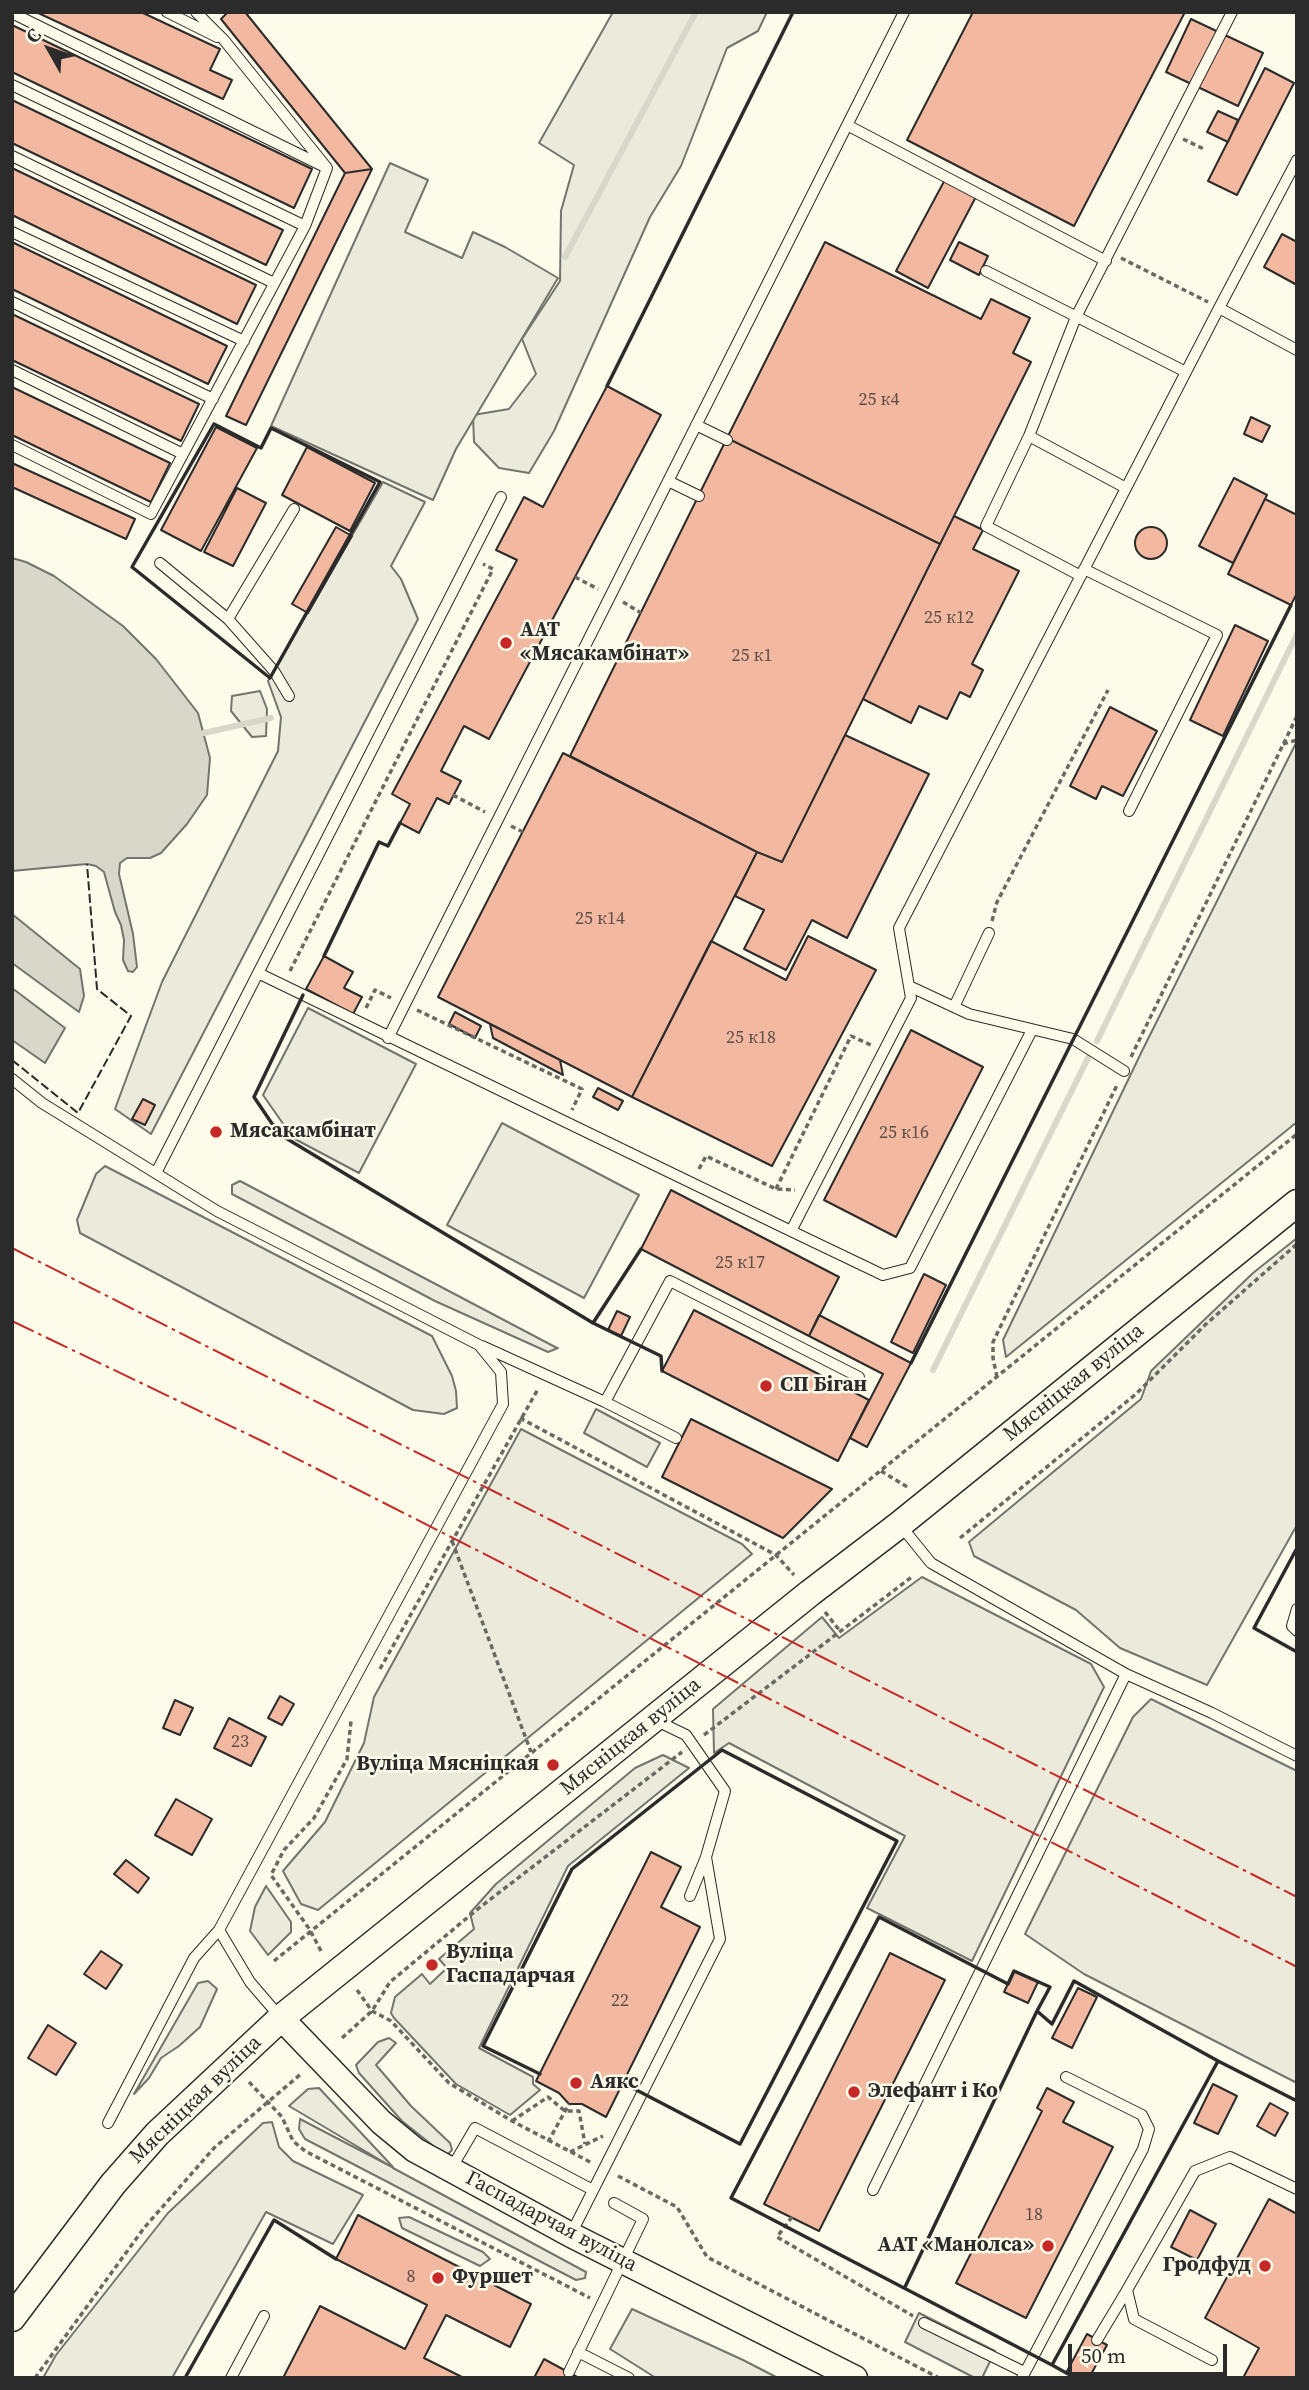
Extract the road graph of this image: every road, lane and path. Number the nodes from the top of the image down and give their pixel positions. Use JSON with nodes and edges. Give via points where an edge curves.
{"nodes":[{"id":1,"x":167,"y":12,"type":"edge"},
{"id":2,"x":196,"y":12,"type":"edge"},
{"id":3,"x":904,"y":12,"type":"edge"},
{"id":4,"x":1232,"y":12,"type":"edge"},
{"id":5,"x":12,"y":13,"type":"edge"},
{"id":6,"x":224,"y":40,"type":"junction"},
{"id":7,"x":12,"y":85,"type":"edge"},
{"id":8,"x":848,"y":125,"type":"junction"},
{"id":9,"x":1171,"y":132,"type":"junction"},
{"id":10,"x":1206,"y":150,"type":"dead end"},
{"id":11,"x":12,"y":156,"type":"edge"},
{"id":12,"x":1297,"y":160,"type":"edge"},
{"id":13,"x":327,"y":168,"type":"junction"},
{"id":14,"x":305,"y":226,"type":"junction"},
{"id":15,"x":12,"y":232,"type":"edge"},
{"id":16,"x":1108,"y":257,"type":"junction"},
{"id":17,"x":986,"y":271,"type":"dead end"},
{"id":18,"x":274,"y":283,"type":"junction"},
{"id":19,"x":12,"y":302,"type":"edge"},
{"id":20,"x":1219,"y":308,"type":"junction"},
{"id":21,"x":1076,"y":317,"type":"junction"},
{"id":22,"x":244,"y":341,"type":"junction"},
{"id":23,"x":1297,"y":350,"type":"edge"},
{"id":24,"x":12,"y":370,"type":"edge"},
{"id":25,"x":1186,"y":372,"type":"junction"},
{"id":26,"x":213,"y":399,"type":"junction"},
{"id":27,"x":696,"y":425,"type":"junction"},
{"id":28,"x":1029,"y":436,"type":"junction"},
{"id":29,"x":727,"y":440,"type":"dead end"},
{"id":30,"x":12,"y":445,"type":"edge"},
{"id":31,"x":183,"y":454,"type":"junction"},
{"id":32,"x":668,"y":481,"type":"junction"},
{"id":33,"x":1126,"y":488,"type":"junction"},
{"id":34,"x":699,"y":496,"type":"dead end"},
{"id":35,"x":501,"y":497,"type":"dead end"},
{"id":36,"x":294,"y":509,"type":"dead end"},
{"id":37,"x":470,"y":558,"type":"junction"},
{"id":38,"x":160,"y":563,"type":"dead end"},
{"id":39,"x":1082,"y":572,"type":"junction"},
{"id":40,"x":228,"y":619,"type":"junction"},
{"id":41,"x":1108,"y":690,"type":"dead end"},
{"id":42,"x":289,"y":696,"type":"dead end"},
{"id":43,"x":1297,"y":716,"type":"edge"},
{"id":44,"x":1297,"y":740,"type":"edge"},
{"id":45,"x":1283,"y":744,"type":"junction"},
{"id":46,"x":1129,"y":811,"type":"dead end"},
{"id":47,"x":989,"y":933,"type":"joint"},
{"id":48,"x":258,"y":973,"type":"junction"},
{"id":49,"x":282,"y":985,"type":"junction"},
{"id":50,"x":909,"y":986,"type":"junction"},
{"id":51,"x":405,"y":1005,"type":"junction"},
{"id":52,"x":954,"y":1007,"type":"junction"},
{"id":53,"x":359,"y":1023,"type":"junction"},
{"id":54,"x":1032,"y":1030,"type":"junction"},
{"id":55,"x":388,"y":1038,"type":"junction"},
{"id":56,"x":884,"y":1051,"type":"junction"},
{"id":57,"x":1124,"y":1071,"type":"junction"},
{"id":58,"x":12,"y":1079,"type":"edge"},
{"id":59,"x":566,"y":1123,"type":"junction"},
{"id":60,"x":1297,"y":1134,"type":"edge"},
{"id":61,"x":156,"y":1173,"type":"junction"},
{"id":62,"x":692,"y":1183,"type":"junction"},
{"id":63,"x":776,"y":1189,"type":"junction"},
{"id":64,"x":812,"y":1190,"type":"junction"},
{"id":65,"x":1297,"y":1203,"type":"edge"},
{"id":66,"x":791,"y":1231,"type":"junction"},
{"id":67,"x":1297,"y":1244,"type":"edge"},
{"id":68,"x":479,"y":1345,"type":"junction"},
{"id":69,"x":547,"y":1376,"type":"junction"},
{"id":70,"x":859,"y":1377,"type":"dead end"},
{"id":71,"x":997,"y":1377,"type":"junction"},
{"id":72,"x":605,"y":1402,"type":"junction"},
{"id":73,"x":520,"y":1418,"type":"junction"},
{"id":74,"x":676,"y":1438,"type":"dead end"},
{"id":75,"x":881,"y":1471,"type":"junction"},
{"id":76,"x":930,"y":1499,"type":"junction"},
{"id":77,"x":899,"y":1525,"type":"junction"},
{"id":78,"x":960,"y":1538,"type":"dead end"},
{"id":79,"x":452,"y":1541,"type":"junction"},
{"id":80,"x":776,"y":1555,"type":"junction"},
{"id":81,"x":913,"y":1576,"type":"dead end"},
{"id":82,"x":795,"y":1577,"type":"dead end"},
{"id":83,"x":1297,"y":1609,"type":"edge"},
{"id":84,"x":825,"y":1612,"type":"dead end"},
{"id":85,"x":840,"y":1631,"type":"junction"},
{"id":86,"x":1297,"y":1631,"type":"edge"},
{"id":87,"x":377,"y":1673,"type":"dead end"},
{"id":88,"x":1126,"y":1674,"type":"junction"},
{"id":89,"x":653,"y":1719,"type":"junction"},
{"id":90,"x":351,"y":1721,"type":"dead end"},
{"id":91,"x":692,"y":1744,"type":"junction"},
{"id":92,"x":531,"y":1752,"type":"junction"},
{"id":93,"x":1297,"y":1756,"type":"edge"},
{"id":94,"x":706,"y":1857,"type":"junction"},
{"id":95,"x":690,"y":1896,"type":"dead end"},
{"id":96,"x":219,"y":1930,"type":"junction"},
{"id":97,"x":310,"y":1930,"type":"junction"},
{"id":98,"x":321,"y":1951,"type":"dead end"},
{"id":99,"x":274,"y":1961,"type":"dead end"},
{"id":100,"x":357,"y":1990,"type":"dead end"},
{"id":101,"x":372,"y":2011,"type":"junction"},
{"id":102,"x":281,"y":2018,"type":"junction"},
{"id":103,"x":342,"y":2039,"type":"dead end"},
{"id":104,"x":306,"y":2070,"type":"dead end"},
{"id":105,"x":1066,"y":2077,"type":"dead end"},
{"id":106,"x":249,"y":2082,"type":"dead end"},
{"id":107,"x":266,"y":2102,"type":"junction"},
{"id":108,"x":569,"y":2104,"type":"dead end"},
{"id":109,"x":565,"y":2111,"type":"junction"},
{"id":110,"x":512,"y":2121,"type":"dead end"},
{"id":111,"x":108,"y":2123,"type":"dead end"},
{"id":112,"x":548,"y":2142,"type":"dead end"},
{"id":113,"x":570,"y":2152,"type":"dead end"},
{"id":114,"x":450,"y":2170,"type":"junction"},
{"id":115,"x":1297,"y":2189,"type":"edge"},
{"id":116,"x":593,"y":2190,"type":"junction"},
{"id":117,"x":873,"y":2190,"type":"dead end"},
{"id":118,"x":614,"y":2203,"type":"dead end"},
{"id":119,"x":792,"y":2217,"type":"dead end"},
{"id":120,"x":571,"y":2235,"type":"junction"},
{"id":121,"x":623,"y":2261,"type":"junction"},
{"id":122,"x":1127,"y":2290,"type":"junction"},
{"id":123,"x":602,"y":2304,"type":"junction"},
{"id":124,"x":264,"y":2316,"type":"dead end"},
{"id":125,"x":12,"y":2318,"type":"edge"},
{"id":126,"x":924,"y":2323,"type":"joint"},
{"id":127,"x":1097,"y":2340,"type":"dead end"},
{"id":128,"x":579,"y":2352,"type":"junction"},
{"id":129,"x":1212,"y":2360,"type":"dead end"},
{"id":130,"x":569,"y":2372,"type":"dead end"},
{"id":131,"x":1023,"y":2375,"type":"edge"},
{"id":132,"x":35,"y":2378,"type":"edge"},
{"id":133,"x":231,"y":2378,"type":"edge"},
{"id":134,"x":629,"y":2378,"type":"edge"},
{"id":135,"x":855,"y":2378,"type":"edge"}],
"edges":[{"from":1,"to":6,"type":"lane"},
{"from":2,"to":6,"type":"lane"},
{"from":3,"to":8,"type":"lane"},
{"from":4,"to":9,"type":"lane"},
{"from":5,"to":13,"type":"lane"},
{"from":6,"to":13,"type":"lane"},
{"from":7,"to":14,"type":"lane"},
{"from":8,"to":16,"type":"lane"},
{"from":8,"to":27,"type":"lane"},
{"from":9,"to":10,"type":"path"},
{"from":9,"to":16,"type":"lane"},
{"from":11,"to":18,"type":"lane"},
{"from":12,"to":20,"type":"lane"},
{"from":13,"to":14,"type":"lane"},
{"from":14,"to":18,"type":"lane"},
{"from":15,"to":22,"type":"lane"},
{"from":16,"to":20,"type":"path"},
{"from":16,"to":21,"type":"lane"},
{"from":17,"to":21,"type":"lane"},
{"from":18,"to":22,"type":"lane"},
{"from":19,"to":26,"type":"lane"},
{"from":20,"to":23,"type":"lane"},
{"from":20,"to":25,"type":"lane"},
{"from":21,"to":25,"type":"lane"},
{"from":21,"to":28,"type":"lane"},
{"from":22,"to":26,"type":"lane"},
{"from":24,"to":31,"type":"lane"},
{"from":25,"to":33,"type":"lane"},
{"from":26,"to":31,"type":"lane"},
{"from":27,"to":29,"type":"lane"},
{"from":27,"to":32,"type":"lane"},
{"from":28,"to":33,"type":"lane"},
{"from":28,"to":39,"type":"lane","via":[[986,526]]},
{"from":30,"to":31,"type":"lane","via":[[151,514]]},
{"from":32,"to":34,"type":"lane"},
{"from":32,"to":51,"type":"lane"},
{"from":33,"to":39,"type":"lane"},
{"from":35,"to":37,"type":"lane"},
{"from":36,"to":40,"type":"lane"},
{"from":37,"to":48,"type":"lane"},
{"from":37,"to":49,"type":"path","via":[[493,569]]},
{"from":38,"to":40,"type":"lane"},
{"from":39,"to":46,"type":"lane","via":[[1217,635]]},
{"from":39,"to":50,"type":"lane","via":[[899,928]]},
{"from":40,"to":42,"type":"lane","via":[[274,670]]},
{"from":41,"to":47,"type":"path","via":[[997,902]]},
{"from":43,"to":45,"type":"path"},
{"from":44,"to":45,"type":"path"},
{"from":45,"to":57,"type":"path"},
{"from":47,"to":52,"type":"lane"},
{"from":48,"to":49,"type":"lane"},
{"from":48,"to":61,"type":"lane"},
{"from":49,"to":53,"type":"lane"},
{"from":50,"to":52,"type":"lane"},
{"from":50,"to":56,"type":"lane","via":[[911,998]]},
{"from":51,"to":53,"type":"path","via":[[375,990]]},
{"from":51,"to":55,"type":"lane"},
{"from":51,"to":59,"type":"path","via":[[582,1089]]},
{"from":52,"to":54,"type":"lane"},
{"from":53,"to":55,"type":"lane"},
{"from":54,"to":57,"type":"lane","via":[[1073,1040]]},
{"from":54,"to":66,"type":"lane","via":[[910,1268],[883,1275]]},
{"from":55,"to":59,"type":"lane"},
{"from":56,"to":63,"type":"path","via":[[851,1036]]},
{"from":56,"to":64,"type":"lane"},
{"from":57,"to":71,"type":"path","via":[[993,1342]]},
{"from":58,"to":61,"type":"lane","via":[[42,1103]]},
{"from":59,"to":62,"type":"lane"},
{"from":60,"to":71,"type":"path"},
{"from":61,"to":68,"type":"lane","via":[[217,1210]]},
{"from":62,"to":63,"type":"path","via":[[706,1156]]},
{"from":62,"to":66,"type":"lane"},
{"from":63,"to":64,"type":"path"},
{"from":64,"to":66,"type":"lane"},
{"from":65,"to":76,"type":"main road","name":"Мясніцкая вуліца"},
{"from":67,"to":78,"type":"path","via":[[1136,1394]]},
{"from":68,"to":69,"type":"lane"},
{"from":68,"to":96,"type":"lane","via":[[501,1372],[503,1404]]},
{"from":69,"to":72,"type":"lane"},
{"from":69,"to":73,"type":"path"},
{"from":70,"to":72,"type":"lane","via":[[670,1280]]},
{"from":71,"to":75,"type":"path"},
{"from":72,"to":74,"type":"lane"},
{"from":73,"to":79,"type":"path"},
{"from":73,"to":80,"type":"path"},
{"from":75,"to":76,"type":"path"},
{"from":75,"to":80,"type":"path"},
{"from":76,"to":77,"type":"main road","name":"Мясніцкая вуліца"},
{"from":77,"to":88,"type":"lane","via":[[931,1563]]},
{"from":77,"to":89,"type":"main road","name":"Мясніцкая вуліца"},
{"from":79,"to":87,"type":"path"},
{"from":79,"to":92,"type":"path"},
{"from":80,"to":82,"type":"path"},
{"from":80,"to":92,"type":"path"},
{"from":81,"to":85,"type":"path"},
{"from":83,"to":86,"type":"lane","via":[[1292,1626]]},
{"from":84,"to":85,"type":"path"},
{"from":85,"to":91,"type":"path"},
{"from":88,"to":93,"type":"lane"},
{"from":88,"to":117,"type":"lane"},
{"from":89,"to":91,"type":"lane","via":[[686,1735]]},
{"from":89,"to":102,"type":"main road","name":"Мясніцкая вуліца"},
{"from":90,"to":97,"type":"path","via":[[346,1759],[314,1818],[284,1850],[271,1875]]},
{"from":91,"to":94,"type":"lane","via":[[725,1791]]},
{"from":91,"to":101,"type":"path","via":[[390,1982]]},
{"from":92,"to":97,"type":"path"},
{"from":94,"to":95,"type":"lane"},
{"from":94,"to":116,"type":"lane","via":[[720,1939]]},
{"from":96,"to":102,"type":"lane","via":[[250,1982]]},
{"from":96,"to":111,"type":"lane","via":[[194,1958]]},
{"from":97,"to":98,"type":"path"},
{"from":97,"to":99,"type":"path"},
{"from":100,"to":101,"type":"path"},
{"from":101,"to":103,"type":"path"},
{"from":102,"to":114,"type":"street","name":"Гаспадарчая вуліца","via":[[381,2122],[415,2150]]},
{"from":102,"to":125,"type":"main road","name":"Мясніцкая вуліца","via":[[157,2134],[113,2184]]},
{"from":104,"to":107,"type":"path"},
{"from":105,"to":131,"type":"lane","via":[[1142,2115],[1149,2129],[1143,2149]]},
{"from":106,"to":107,"type":"path"},
{"from":107,"to":123,"type":"path","via":[[305,2151]]},
{"from":107,"to":132,"type":"path","via":[[214,2148],[144,2228]]},
{"from":108,"to":109,"type":"path"},
{"from":109,"to":110,"type":"path","via":[[548,2097]]},
{"from":109,"to":112,"type":"path"},
{"from":109,"to":113,"type":"path","via":[[579,2111],[585,2144]]},
{"from":114,"to":116,"type":"lane","via":[[475,2128]]},
{"from":114,"to":120,"type":"street","name":"Гаспадарчая вуліца"},
{"from":115,"to":122,"type":"lane","via":[[1230,2157],[1195,2171]]},
{"from":116,"to":120,"type":"lane"},
{"from":118,"to":121,"type":"lane","via":[[643,2220]]},
{"from":119,"to":126,"type":"path","via":[[777,2237]]},
{"from":120,"to":121,"type":"street","name":"Гаспадарчая вуліца"},
{"from":121,"to":123,"type":"lane"},
{"from":121,"to":135,"type":"street","name":"Гаспадарчая вуліца"},
{"from":122,"to":127,"type":"lane"},
{"from":122,"to":129,"type":"lane","via":[[1134,2319]]},
{"from":123,"to":128,"type":"lane"},
{"from":124,"to":133,"type":"lane"},
{"from":126,"to":131,"type":"lane"},
{"from":128,"to":130,"type":"lane"},
{"from":128,"to":134,"type":"lane"}]}
